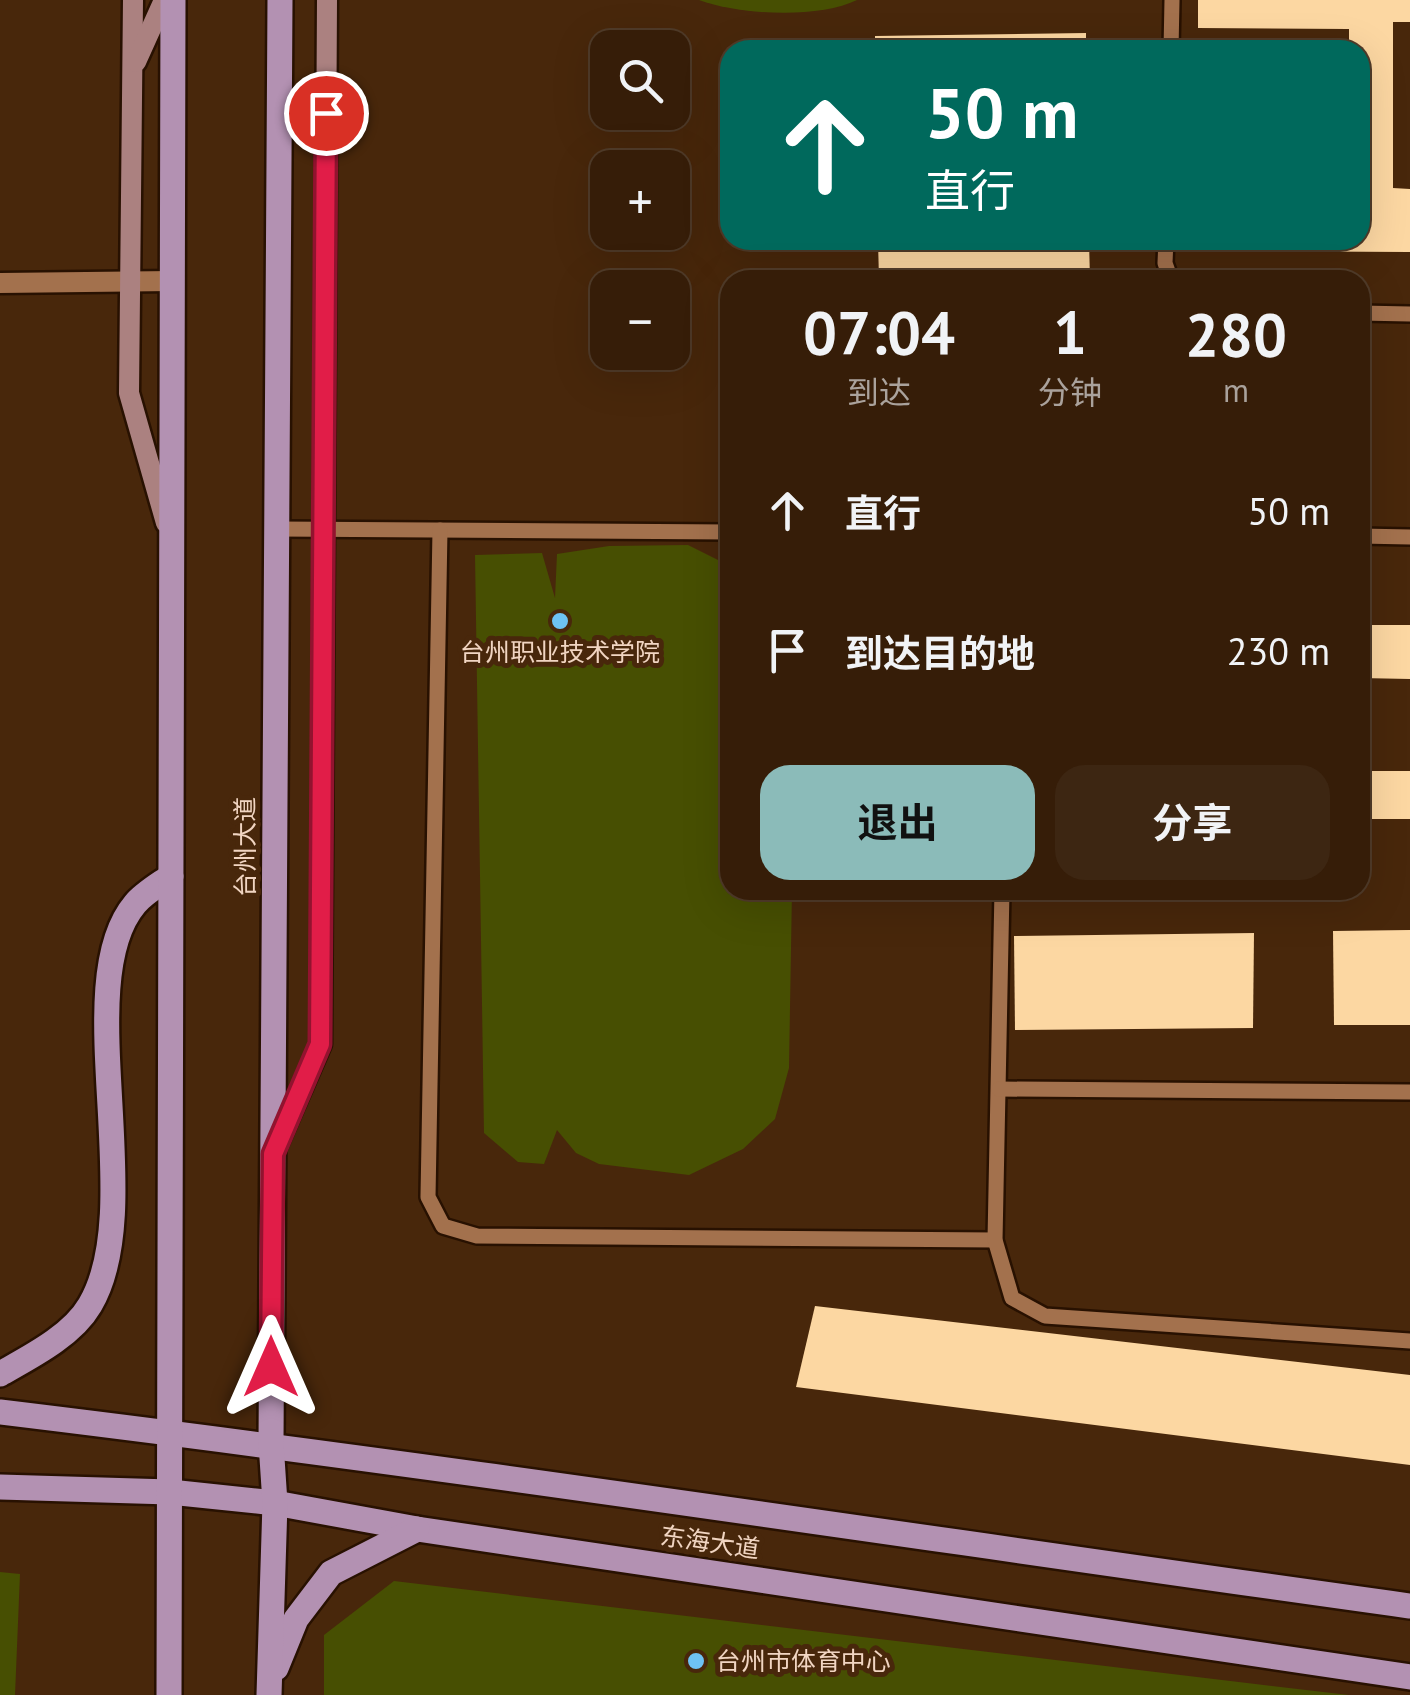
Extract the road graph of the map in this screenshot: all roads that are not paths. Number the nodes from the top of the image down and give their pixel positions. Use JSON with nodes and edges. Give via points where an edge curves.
{"nodes":[{"id":1,"x":133,"y":0,"type":"edge"},
{"id":2,"x":164,"y":0,"type":"edge"},
{"id":3,"x":172,"y":0,"type":"edge"},
{"id":4,"x":280,"y":0,"type":"edge"},
{"id":5,"x":327,"y":0,"type":"edge"},
{"id":6,"x":1172,"y":0,"type":"edge"},
{"id":7,"x":1170,"y":40,"type":"edge"},
{"id":8,"x":132,"y":72,"type":"junction"},
{"id":9,"x":128,"y":281,"type":"junction"},
{"id":10,"x":172,"y":281,"type":"junction"},
{"id":11,"x":0,"y":283,"type":"edge"},
{"id":12,"x":1370,"y":314,"type":"edge"},
{"id":13,"x":1410,"y":314,"type":"edge"},
{"id":14,"x":277,"y":529,"type":"junction"},
{"id":15,"x":324,"y":529,"type":"junction"},
{"id":16,"x":440,"y":530,"type":"junction"},
{"id":17,"x":720,"y":532,"type":"edge"},
{"id":18,"x":1370,"y":536,"type":"edge"},
{"id":19,"x":1410,"y":537,"type":"edge"},
{"id":20,"x":172,"y":544,"type":"junction"},
{"id":21,"x":171,"y":876,"type":"junction"},
{"id":22,"x":1002,"y":900,"type":"edge"},
{"id":23,"x":999,"y":1089,"type":"junction"},
{"id":24,"x":1410,"y":1092,"type":"edge"},
{"id":25,"x":273,"y":1154,"type":"junction"},
{"id":26,"x":995,"y":1240,"type":"junction"},
{"id":27,"x":1410,"y":1341,"type":"edge"},
{"id":28,"x":0,"y":1374,"type":"edge"},
{"id":29,"x":0,"y":1412,"type":"edge"},
{"id":30,"x":170,"y":1432,"type":"junction"},
{"id":31,"x":271,"y":1443,"type":"junction"},
{"id":32,"x":0,"y":1487,"type":"edge"},
{"id":33,"x":170,"y":1492,"type":"junction"},
{"id":34,"x":275,"y":1503,"type":"junction"},
{"id":35,"x":416,"y":1529,"type":"junction"},
{"id":36,"x":1410,"y":1606,"type":"edge"},
{"id":37,"x":1410,"y":1676,"type":"edge"},
{"id":38,"x":269,"y":1691,"type":"edge"},
{"id":39,"x":168,"y":1695,"type":"edge"}],
"edges":[{"from":1,"to":8,"type":"main road"},
{"from":2,"to":8,"type":"main road"},
{"from":3,"to":10,"type":"main road"},
{"from":4,"to":14,"type":"main road","name":"台州大道"},
{"from":5,"to":15,"type":"main road"},
{"from":6,"to":7,"type":"lane"},
{"from":8,"to":9,"type":"main road"},
{"from":9,"to":10,"type":"street"},
{"from":9,"to":11,"type":"street"},
{"from":9,"to":20,"type":"main road","via":[[129,392]]},
{"from":10,"to":20,"type":"main road"},
{"from":12,"to":13,"type":"lane"},
{"from":14,"to":15,"type":"lane"},
{"from":14,"to":25,"type":"main road","name":"台州大道"},
{"from":15,"to":16,"type":"lane"},
{"from":15,"to":25,"type":"main road","via":[[320,1044]]},
{"from":16,"to":17,"type":"lane"},
{"from":16,"to":26,"type":"lane","via":[[428,1197],[443,1226],[478,1236]]},
{"from":18,"to":19,"type":"lane"},
{"from":20,"to":21,"type":"main road"},
{"from":21,"to":28,"type":"main road","via":[[134,905],[109,961],[106,1260],[90,1306]]},
{"from":21,"to":30,"type":"main road"},
{"from":22,"to":23,"type":"lane"},
{"from":23,"to":24,"type":"lane"},
{"from":23,"to":26,"type":"lane"},
{"from":25,"to":31,"type":"main road","name":"台州大道"},
{"from":26,"to":27,"type":"lane","via":[[1012,1298],[1044,1316]]},
{"from":29,"to":30,"type":"main road","name":"东海大道"},
{"from":30,"to":31,"type":"main road","name":"东海大道"},
{"from":30,"to":33,"type":"main road"},
{"from":31,"to":34,"type":"main road","name":"台州大道"},
{"from":31,"to":36,"type":"main road","name":"东海大道"},
{"from":32,"to":33,"type":"main road","name":"东海大道"},
{"from":33,"to":34,"type":"main road","name":"东海大道"},
{"from":33,"to":39,"type":"main road"},
{"from":34,"to":35,"type":"main road","name":"东海大道"},
{"from":34,"to":38,"type":"main road","name":"台州大道"},
{"from":35,"to":37,"type":"main road","name":"东海大道"},
{"from":35,"to":38,"type":"main road","via":[[331,1573],[296,1619]]}]}
